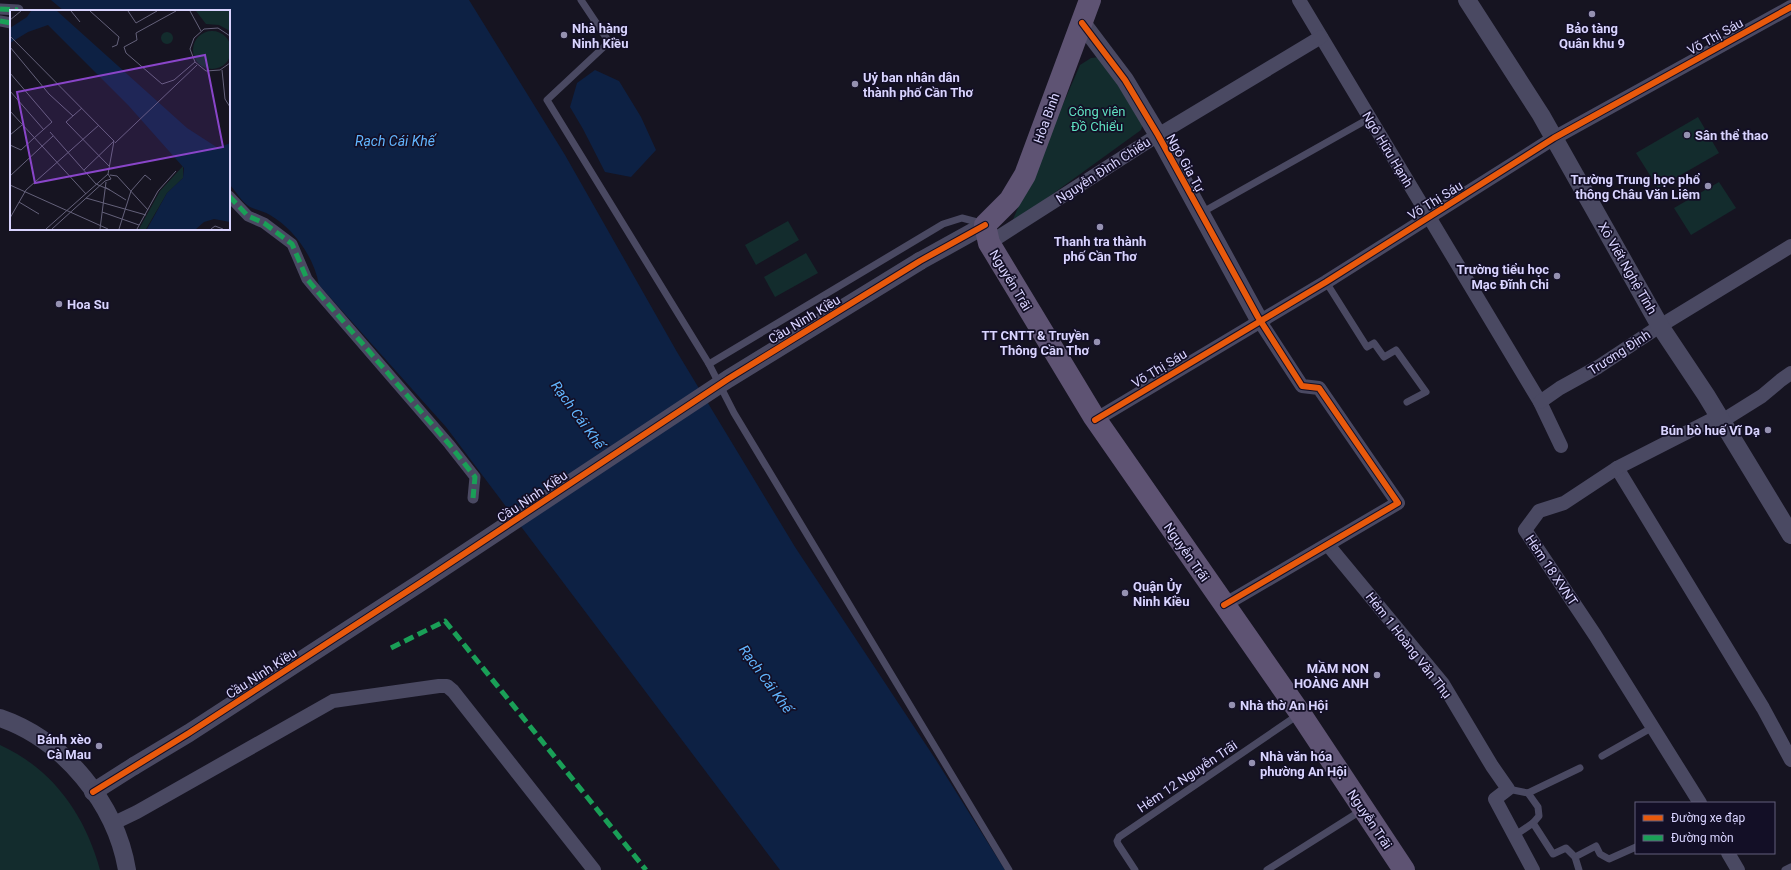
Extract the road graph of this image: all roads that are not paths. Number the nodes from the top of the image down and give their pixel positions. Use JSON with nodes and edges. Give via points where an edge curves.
{"nodes":[{"id":1,"x":581,"y":0,"type":"edge"},
{"id":2,"x":1090,"y":0,"type":"edge"},
{"id":3,"x":1299,"y":0,"type":"edge"},
{"id":4,"x":1467,"y":0,"type":"edge"},
{"id":5,"x":1791,"y":6,"type":"edge"},
{"id":6,"x":0,"y":9,"type":"edge"},
{"id":7,"x":18,"y":10,"type":"dead end"},
{"id":8,"x":0,"y":21,"type":"edge"},
{"id":9,"x":10,"y":23,"type":"edge"},
{"id":10,"x":1082,"y":23,"type":"junction"},
{"id":11,"x":1321,"y":37,"type":"junction"},
{"id":12,"x":1370,"y":118,"type":"junction"},
{"id":13,"x":1158,"y":135,"type":"junction"},
{"id":14,"x":1554,"y":138,"type":"junction"},
{"id":15,"x":230,"y":197,"type":"edge"},
{"id":16,"x":1201,"y":213,"type":"junction"},
{"id":17,"x":1429,"y":218,"type":"junction"},
{"id":18,"x":987,"y":234,"type":"junction"},
{"id":19,"x":1791,"y":246,"type":"edge"},
{"id":20,"x":1326,"y":282,"type":"junction"},
{"id":21,"x":1260,"y":320,"type":"junction"},
{"id":22,"x":1660,"y":326,"type":"junction"},
{"id":23,"x":709,"y":364,"type":"junction"},
{"id":24,"x":1791,"y":373,"type":"edge"},
{"id":25,"x":1407,"y":402,"type":"dead end"},
{"id":26,"x":1543,"y":407,"type":"junction"},
{"id":27,"x":1720,"y":418,"type":"junction"},
{"id":28,"x":1096,"y":420,"type":"junction"},
{"id":29,"x":1561,"y":446,"type":"dead end"},
{"id":30,"x":1617,"y":468,"type":"junction"},
{"id":31,"x":473,"y":498,"type":"dead end"},
{"id":32,"x":1791,"y":535,"type":"edge"},
{"id":33,"x":1328,"y":545,"type":"junction"},
{"id":34,"x":1224,"y":605,"type":"junction"},
{"id":35,"x":1300,"y":713,"type":"junction"},
{"id":36,"x":0,"y":718,"type":"edge"},
{"id":37,"x":1653,"y":727,"type":"junction"},
{"id":38,"x":1602,"y":756,"type":"dead end"},
{"id":39,"x":1791,"y":760,"type":"edge"},
{"id":40,"x":1580,"y":768,"type":"dead end"},
{"id":41,"x":1508,"y":789,"type":"junction"},
{"id":42,"x":94,"y":792,"type":"junction"},
{"id":43,"x":1528,"y":793,"type":"junction"},
{"id":44,"x":1699,"y":802,"type":"edge"},
{"id":45,"x":1364,"y":809,"type":"junction"},
{"id":46,"x":1533,"y":823,"type":"junction"},
{"id":47,"x":112,"y":824,"type":"junction"},
{"id":48,"x":1514,"y":836,"type":"junction"},
{"id":49,"x":1635,"y":846,"type":"edge"},
{"id":50,"x":1729,"y":854,"type":"edge"},
{"id":51,"x":1575,"y":857,"type":"junction"},
{"id":52,"x":1791,"y":867,"type":"edge"},
{"id":53,"x":127,"y":870,"type":"edge"},
{"id":54,"x":594,"y":870,"type":"edge"},
{"id":55,"x":1009,"y":870,"type":"edge"},
{"id":56,"x":1135,"y":870,"type":"edge"},
{"id":57,"x":1267,"y":870,"type":"edge"},
{"id":58,"x":1404,"y":870,"type":"edge"},
{"id":59,"x":1534,"y":870,"type":"edge"},
{"id":60,"x":1579,"y":870,"type":"edge"},
{"id":61,"x":1738,"y":870,"type":"edge"},
{"id":62,"x":1785,"y":870,"type":"edge"}],
"edges":[{"from":1,"to":23,"type":"lane","via":[[609,42],[547,100]]},
{"from":2,"to":10,"type":"main road","name":"Hòa Bình"},
{"from":3,"to":11,"type":"street","name":"Ngô Hữu Hạnh"},
{"from":4,"to":14,"type":"street","name":"Xô Viết Nghệ Tĩnh"},
{"from":5,"to":14,"type":"street","name":"Võ Thị Sáu"},
{"from":6,"to":7,"type":"street"},
{"from":8,"to":9,"type":"street"},
{"from":10,"to":13,"type":"street","name":"Ngô Gia Tự","via":[[1124,80]]},
{"from":10,"to":18,"type":"main road","name":"Hòa Bình","via":[[1025,175]]},
{"from":11,"to":12,"type":"street","name":"Ngô Hữu Hạnh"},
{"from":11,"to":13,"type":"street","name":"Nguyễn Đình Chiểu"},
{"from":12,"to":16,"type":"lane"},
{"from":12,"to":17,"type":"street","name":"Ngô Hữu Hạnh"},
{"from":13,"to":16,"type":"street","name":"Ngô Gia Tự"},
{"from":13,"to":18,"type":"street","name":"Nguyễn Đình Chiểu"},
{"from":14,"to":17,"type":"street","name":"Võ Thị Sáu"},
{"from":14,"to":22,"type":"street","name":"Xô Viết Nghệ Tĩnh"},
{"from":15,"to":31,"type":"street","via":[[248,216],[264,223],[292,244],[307,279],[476,477]]},
{"from":16,"to":21,"type":"street","name":"Ngô Gia Tự"},
{"from":17,"to":20,"type":"street","name":"Võ Thị Sáu"},
{"from":17,"to":26,"type":"street","name":"Ngô Hữu Hạnh"},
{"from":18,"to":23,"type":"lane","via":[[962,218],[943,224]]},
{"from":18,"to":28,"type":"main road","name":"Nguyễn Trãi"},
{"from":18,"to":42,"type":"street","name":"Cầu Ninh Kiều","bridge":true,"via":[[920,261],[728,379],[420,583]]},
{"from":19,"to":22,"type":"street","name":"Trương Định"},
{"from":20,"to":21,"type":"street","name":"Võ Thị Sáu"},
{"from":20,"to":25,"type":"lane","via":[[1367,347],[1374,343],[1384,357],[1396,350],[1426,392]]},
{"from":21,"to":28,"type":"street","name":"Võ Thị Sáu"},
{"from":21,"to":33,"type":"street","via":[[1302,386],[1319,388],[1398,503]]},
{"from":22,"to":26,"type":"street","name":"Trương Định","via":[[1598,367],[1560,388]]},
{"from":22,"to":27,"type":"street","name":"Xô Viết Nghệ Tĩnh"},
{"from":23,"to":55,"type":"lane","via":[[734,413]]},
{"from":24,"to":27,"type":"street","name":"Hẻm 18 XVNT","via":[[1762,396]]},
{"from":26,"to":29,"type":"street","name":"Ngô Hữu Hạnh"},
{"from":27,"to":30,"type":"street","name":"Hẻm 18 XVNT"},
{"from":27,"to":32,"type":"street","name":"Xô Viết Nghệ Tĩnh"},
{"from":28,"to":34,"type":"main road","name":"Nguyễn Trãi"},
{"from":30,"to":37,"type":"street","name":"Hẻm 18 XVNT","via":[[1564,503],[1539,511],[1525,530]]},
{"from":30,"to":39,"type":"street","via":[[1763,708]]},
{"from":33,"to":34,"type":"street"},
{"from":33,"to":41,"type":"street","name":"Hẻm 1 Hoàng Văn Thụ","via":[[1443,684]]},
{"from":34,"to":35,"type":"main road","name":"Nguyễn Trãi"},
{"from":35,"to":45,"type":"main road","name":"Nguyễn Trãi"},
{"from":35,"to":56,"type":"lane","name":"Hẻm 12 Nguyễn Trãi","via":[[1119,837],[1118,844]]},
{"from":36,"to":42,"type":"street","via":[[24,728],[60,754]]},
{"from":37,"to":38,"type":"lane"},
{"from":37,"to":44,"type":"street","name":"Hẻm 18 XVNT"},
{"from":40,"to":43,"type":"lane"},
{"from":41,"to":43,"type":"lane"},
{"from":41,"to":48,"type":"street","via":[[1494,799]]},
{"from":42,"to":47,"type":"street"},
{"from":43,"to":46,"type":"lane","via":[[1538,807],[1539,816]]},
{"from":45,"to":57,"type":"lane"},
{"from":45,"to":58,"type":"main road","name":"Nguyễn Trãi"},
{"from":46,"to":48,"type":"lane"},
{"from":46,"to":51,"type":"lane","via":[[1553,854],[1566,848]]},
{"from":47,"to":53,"type":"street"},
{"from":47,"to":54,"type":"street","via":[[333,701],[447,686]]},
{"from":48,"to":59,"type":"street"},
{"from":49,"to":51,"type":"lane","via":[[1610,858],[1600,854],[1596,846]]},
{"from":50,"to":61,"type":"street"},
{"from":51,"to":60,"type":"lane"},
{"from":52,"to":62,"type":"lane"}]}
